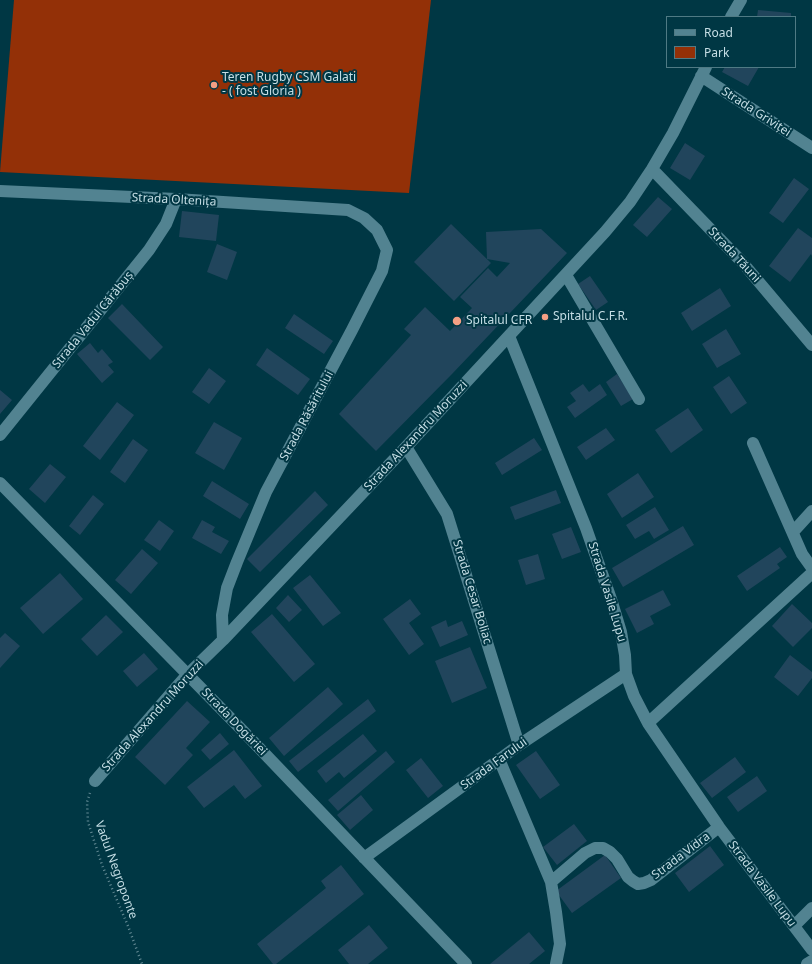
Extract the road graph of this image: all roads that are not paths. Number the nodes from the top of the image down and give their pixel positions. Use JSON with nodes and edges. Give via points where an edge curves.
{"nodes":[{"id":1,"x":741,"y":0,"type":"edge"},
{"id":2,"x":732,"y":16,"type":"edge"},
{"id":3,"x":703,"y":72,"type":"edge"},
{"id":4,"x":812,"y":148,"type":"edge"},
{"id":5,"x":652,"y":169,"type":"junction"},
{"id":6,"x":0,"y":191,"type":"edge"},
{"id":7,"x":176,"y":199,"type":"junction"},
{"id":8,"x":348,"y":210,"type":"joint"},
{"id":9,"x":566,"y":275,"type":"junction"},
{"id":10,"x":509,"y":336,"type":"junction"},
{"id":11,"x":812,"y":345,"type":"edge"},
{"id":12,"x":639,"y":399,"type":"dead end"},
{"id":13,"x":0,"y":435,"type":"edge"},
{"id":14,"x":753,"y":443,"type":"dead end"},
{"id":15,"x":406,"y":447,"type":"junction"},
{"id":16,"x":0,"y":483,"type":"edge"},
{"id":17,"x":812,"y":511,"type":"edge"},
{"id":18,"x":793,"y":532,"type":"junction"},
{"id":19,"x":812,"y":568,"type":"edge"},
{"id":20,"x":812,"y":573,"type":"edge"},
{"id":21,"x":223,"y":640,"type":"junction"},
{"id":22,"x":626,"y":674,"type":"junction"},
{"id":23,"x":187,"y":675,"type":"junction"},
{"id":24,"x":648,"y":723,"type":"junction"},
{"id":25,"x":519,"y":745,"type":"junction"},
{"id":26,"x":499,"y":759,"type":"junction"},
{"id":27,"x":95,"y":781,"type":"road end"},
{"id":28,"x":719,"y":827,"type":"junction"},
{"id":29,"x":364,"y":858,"type":"junction"},
{"id":30,"x":551,"y":882,"type":"junction"},
{"id":31,"x":812,"y":908,"type":"edge"},
{"id":32,"x":794,"y":926,"type":"junction"},
{"id":33,"x":812,"y":950,"type":"edge"},
{"id":34,"x":812,"y":961,"type":"edge"},
{"id":35,"x":466,"y":964,"type":"edge"},
{"id":36,"x":556,"y":964,"type":"edge"},
{"id":37,"x":807,"y":964,"type":"edge"}],
"edges":[{"from":1,"to":2,"type":"street"},
{"from":3,"to":4,"type":"street","name":"Strada Griviței"},
{"from":3,"to":5,"type":"street","name":"Strada Alexandru Moruzzi"},
{"from":5,"to":9,"type":"street","name":"Strada Alexandru Moruzzi","via":[[630,202]]},
{"from":5,"to":11,"type":"street","name":"Strada Tăuni","via":[[742,262]]},
{"from":6,"to":7,"type":"street","name":"Strada Oltenița"},
{"from":7,"to":8,"type":"street","name":"Strada Oltenița"},
{"from":7,"to":13,"type":"street","name":"Strada Vadul Cărăbuș","via":[[166,224],[149,250]]},
{"from":8,"to":21,"type":"street","name":"Strada Răsăritului","via":[[364,218],[377,230],[386,250],[382,271],[266,492],[227,588],[222,615]]},
{"from":9,"to":10,"type":"street","name":"Strada Alexandru Moruzzi"},
{"from":9,"to":12,"type":"street"},
{"from":10,"to":15,"type":"street","name":"Strada Alexandru Moruzzi"},
{"from":10,"to":22,"type":"street","name":"Strada Vasile Lupu","via":[[606,584],[621,632]]},
{"from":14,"to":18,"type":"street"},
{"from":15,"to":21,"type":"street","name":"Strada Alexandru Moruzzi"},
{"from":15,"to":25,"type":"street","name":"Strada Cesar Boliac","via":[[448,514]]},
{"from":16,"to":23,"type":"street","name":"Strada Dogăriei"},
{"from":17,"to":18,"type":"street"},
{"from":18,"to":19,"type":"street","via":[[802,554]]},
{"from":20,"to":24,"type":"street"},
{"from":21,"to":23,"type":"street","name":"Strada Alexandru Moruzzi"},
{"from":22,"to":24,"type":"street","name":"Strada Vasile Lupu"},
{"from":22,"to":25,"type":"street","name":"Strada Farului"},
{"from":23,"to":27,"type":"street","name":"Strada Alexandru Moruzzi"},
{"from":23,"to":29,"type":"street","name":"Strada Dogăriei"},
{"from":24,"to":28,"type":"street","name":"Strada Vasile Lupu"},
{"from":25,"to":26,"type":"street","name":"Strada Farului"},
{"from":26,"to":29,"type":"street","name":"Strada Farului"},
{"from":26,"to":30,"type":"street"},
{"from":28,"to":30,"type":"street","name":"Strada Vidra","via":[[644,883],[638,884],[628,877],[617,859],[603,848],[595,848],[585,853]]},
{"from":28,"to":32,"type":"street","name":"Strada Vasile Lupu"},
{"from":29,"to":35,"type":"street","name":"Strada Dogăriei"},
{"from":30,"to":36,"type":"street","via":[[560,944]]},
{"from":31,"to":32,"type":"street"},
{"from":32,"to":33,"type":"street","name":"Strada Vasile Lupu"},
{"from":34,"to":37,"type":"street"}]}
